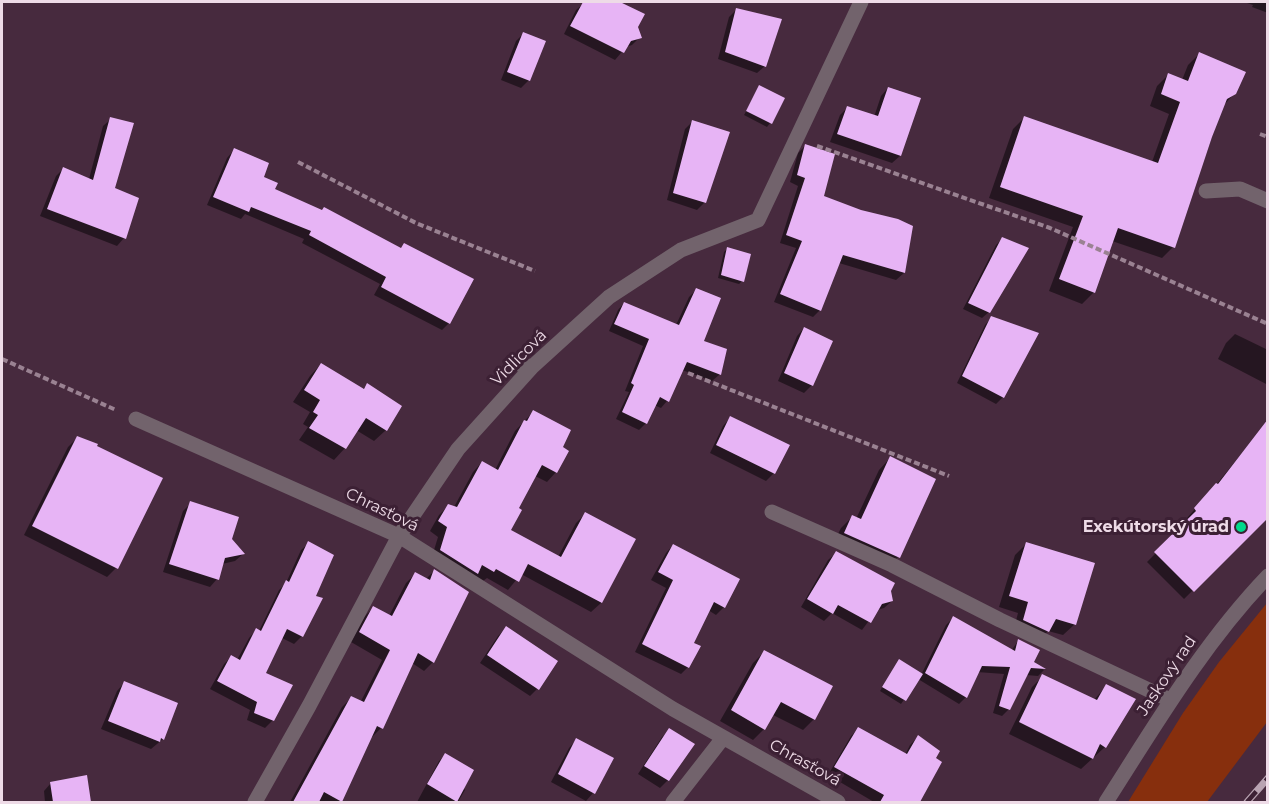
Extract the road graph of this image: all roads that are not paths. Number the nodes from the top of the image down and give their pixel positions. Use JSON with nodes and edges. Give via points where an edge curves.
{"nodes":[{"id":1,"x":861,"y":2,"type":"edge"},
{"id":2,"x":1206,"y":191,"type":"dead end"},
{"id":3,"x":1268,"y":201,"type":"edge"},
{"id":4,"x":515,"y":363,"type":"dead end"},
{"id":5,"x":532,"y":367,"type":"junction"},
{"id":6,"x":136,"y":419,"type":"road end"},
{"id":7,"x":772,"y":512,"type":"dead end"},
{"id":8,"x":399,"y":536,"type":"junction"},
{"id":9,"x":1268,"y":576,"type":"edge"},
{"id":10,"x":1170,"y":700,"type":"junction"},
{"id":11,"x":723,"y":738,"type":"junction"},
{"id":12,"x":255,"y":802,"type":"edge"},
{"id":13,"x":673,"y":802,"type":"edge"},
{"id":14,"x":838,"y":802,"type":"edge"},
{"id":15,"x":1106,"y":802,"type":"edge"}],
"edges":[{"from":1,"to":5,"type":"street","name":"Vidlicová","via":[[758,220],[681,250],[618,291]]},
{"from":2,"to":3,"type":"street","via":[[1240,189]]},
{"from":4,"to":5,"type":"street"},
{"from":5,"to":8,"type":"street","name":"Vidlicová","via":[[458,448]]},
{"from":6,"to":8,"type":"street","name":"Chrasťová"},
{"from":7,"to":10,"type":"street","via":[[892,565]]},
{"from":8,"to":11,"type":"street","name":"Chrasťová"},
{"from":8,"to":12,"type":"street","name":"Vidlicová"},
{"from":9,"to":10,"type":"street","name":"Jaskový rad","via":[[1224,625]]},
{"from":10,"to":15,"type":"street","name":"Jaskový rad"},
{"from":11,"to":13,"type":"street"},
{"from":11,"to":14,"type":"street","name":"Chrasťová"}]}
